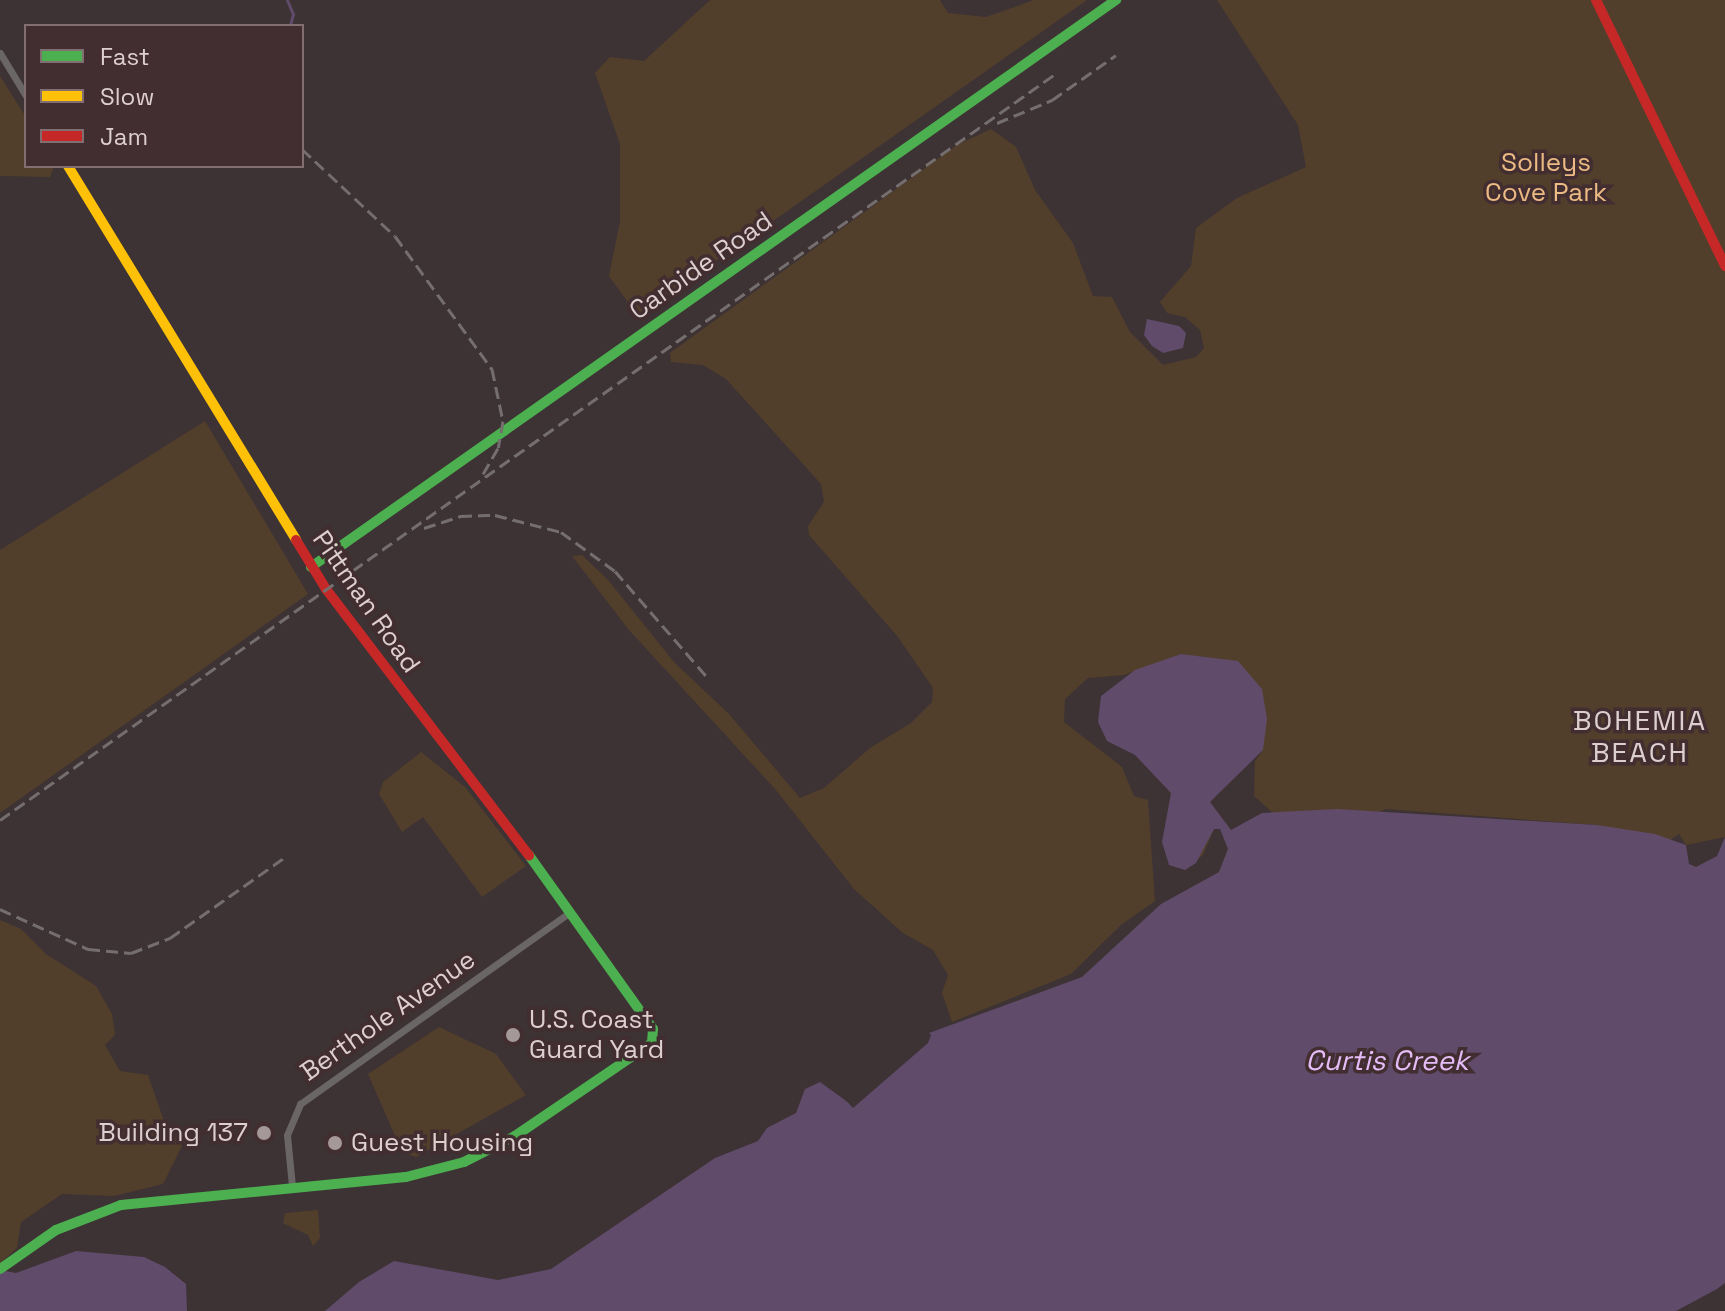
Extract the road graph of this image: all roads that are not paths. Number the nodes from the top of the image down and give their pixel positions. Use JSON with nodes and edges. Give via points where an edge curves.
{"nodes":[{"id":1,"x":1116,"y":0,"type":"edge"},
{"id":2,"x":1596,"y":0,"type":"edge"},
{"id":3,"x":0,"y":53,"type":"edge"},
{"id":4,"x":24,"y":93,"type":"edge"},
{"id":5,"x":69,"y":168,"type":"edge"},
{"id":6,"x":1725,"y":266,"type":"edge"},
{"id":7,"x":311,"y":567,"type":"junction"},
{"id":8,"x":570,"y":912,"type":"junction"},
{"id":9,"x":292,"y":1186,"type":"junction"},
{"id":10,"x":3,"y":1267,"type":"edge"}],
"edges":[{"from":1,"to":7,"type":"street","name":"Carbide Road"},
{"from":2,"to":6,"type":"street"},
{"from":3,"to":4,"type":"street"},
{"from":5,"to":7,"type":"street","name":"Pittman Road"},
{"from":7,"to":8,"type":"street","name":"Pittman Road"},
{"from":8,"to":9,"type":"street","name":"Berthole Avenue","via":[[300,1104],[287,1135]]},
{"from":8,"to":9,"type":"street","name":"Pittman Road","via":[[653,1029],[652,1043],[515,1136],[464,1162],[406,1177]]},
{"from":9,"to":10,"type":"street","via":[[121,1205],[56,1230]]}]}
